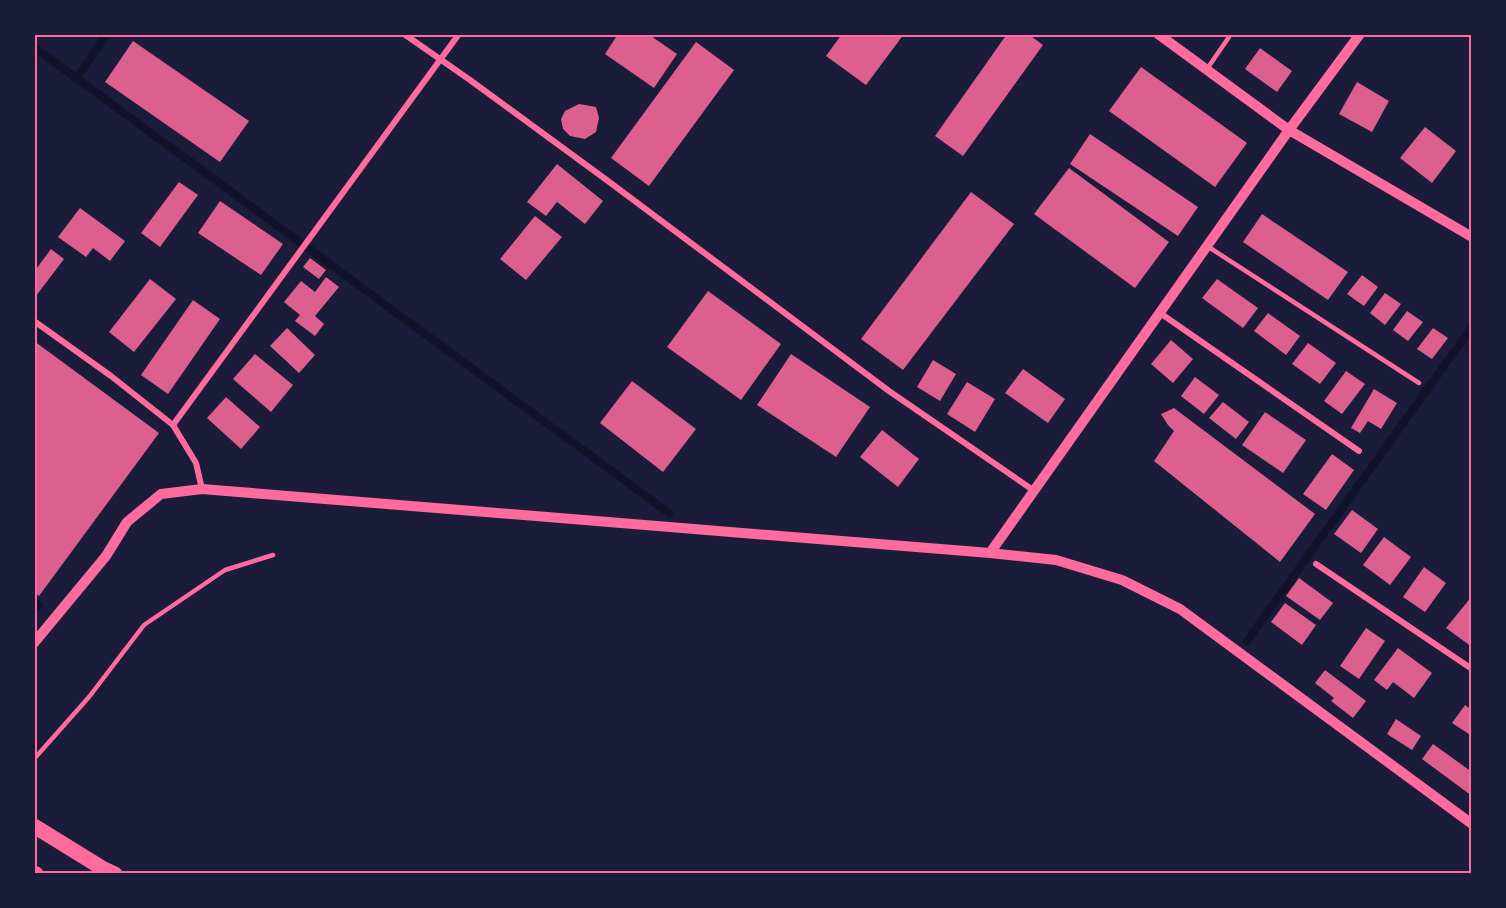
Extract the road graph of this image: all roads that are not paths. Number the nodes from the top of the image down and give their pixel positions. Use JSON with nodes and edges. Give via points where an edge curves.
{"nodes":[{"id":1,"x":404,"y":34,"type":"edge"},
{"id":2,"x":459,"y":34,"type":"edge"},
{"id":3,"x":1158,"y":34,"type":"edge"},
{"id":4,"x":1231,"y":34,"type":"edge"},
{"id":5,"x":1360,"y":34,"type":"edge"},
{"id":6,"x":440,"y":60,"type":"junction"},
{"id":7,"x":1206,"y":70,"type":"junction"},
{"id":8,"x":1289,"y":130,"type":"junction"},
{"id":9,"x":1472,"y":237,"type":"edge"},
{"id":10,"x":1207,"y":246,"type":"junction"},
{"id":11,"x":1160,"y":312,"type":"junction"},
{"id":12,"x":34,"y":321,"type":"edge"},
{"id":13,"x":1419,"y":383,"type":"dead end"},
{"id":14,"x":173,"y":425,"type":"junction"},
{"id":15,"x":1359,"y":451,"type":"dead end"},
{"id":16,"x":202,"y":489,"type":"junction"},
{"id":17,"x":1034,"y":490,"type":"junction"},
{"id":18,"x":990,"y":553,"type":"junction"},
{"id":19,"x":273,"y":555,"type":"dead end"},
{"id":20,"x":1316,"y":564,"type":"dead end"},
{"id":21,"x":34,"y":643,"type":"edge"},
{"id":22,"x":1472,"y":669,"type":"edge"},
{"id":23,"x":34,"y":759,"type":"edge"},
{"id":24,"x":1472,"y":824,"type":"edge"},
{"id":25,"x":34,"y":826,"type":"edge"},
{"id":26,"x":115,"y":873,"type":"edge"}],
"edges":[{"from":1,"to":6,"type":"street"},
{"from":2,"to":6,"type":"street"},
{"from":3,"to":7,"type":"street"},
{"from":4,"to":7,"type":"lane"},
{"from":5,"to":8,"type":"street"},
{"from":6,"to":14,"type":"street"},
{"from":6,"to":17,"type":"street","via":[[889,390]]},
{"from":7,"to":8,"type":"street"},
{"from":8,"to":9,"type":"street"},
{"from":8,"to":10,"type":"street"},
{"from":10,"to":11,"type":"street"},
{"from":10,"to":13,"type":"lane"},
{"from":11,"to":15,"type":"street"},
{"from":11,"to":17,"type":"street"},
{"from":12,"to":14,"type":"street"},
{"from":14,"to":16,"type":"street","via":[[196,463]]},
{"from":16,"to":18,"type":"street"},
{"from":16,"to":21,"type":"street","via":[[162,494],[126,522],[106,556]]},
{"from":17,"to":18,"type":"street"},
{"from":18,"to":24,"type":"street","via":[[1056,560],[1122,580],[1180,609]]},
{"from":19,"to":23,"type":"lane","via":[[225,570],[144,626]]},
{"from":20,"to":22,"type":"street"},
{"from":25,"to":26,"type":"main road"}]}
